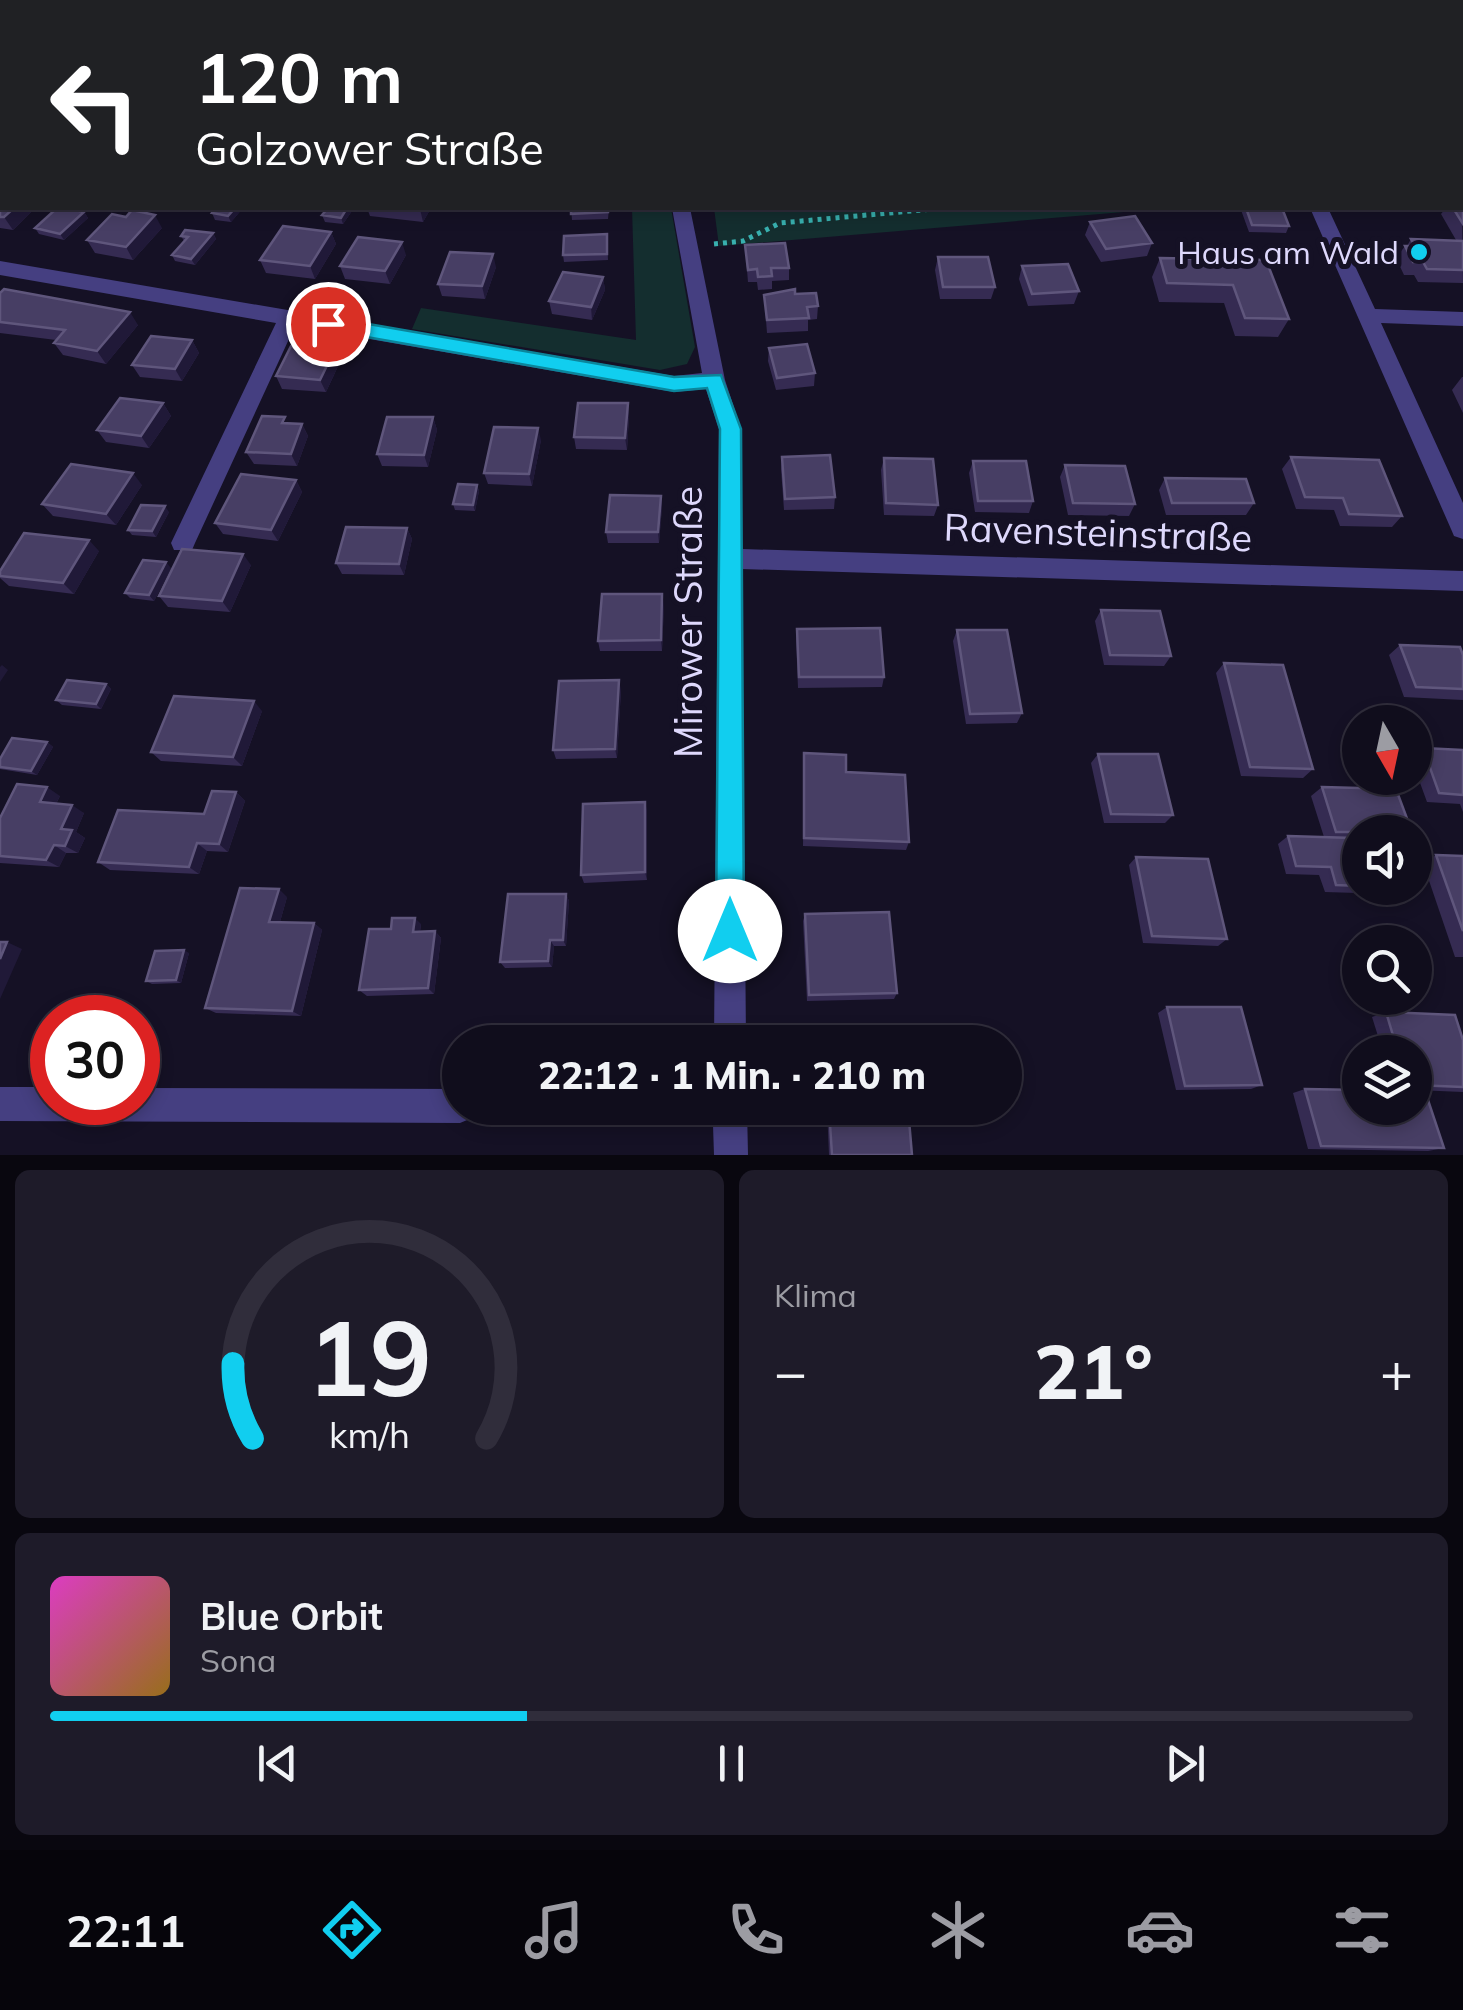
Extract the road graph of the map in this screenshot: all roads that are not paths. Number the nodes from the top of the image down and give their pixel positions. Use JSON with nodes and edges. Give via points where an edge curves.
{"nodes":[{"id":1,"x":681,"y":210,"type":"edge"},
{"id":2,"x":1320,"y":210,"type":"edge"},
{"id":3,"x":0,"y":268,"type":"edge"},
{"id":4,"x":1370,"y":316,"type":"junction"},
{"id":5,"x":289,"y":318,"type":"junction"},
{"id":6,"x":1463,"y":319,"type":"edge"},
{"id":7,"x":714,"y":380,"type":"junction"},
{"id":8,"x":1463,"y":529,"type":"edge"},
{"id":9,"x":183,"y":543,"type":"dead end"},
{"id":10,"x":730,"y":560,"type":"junction"},
{"id":11,"x":1463,"y":581,"type":"edge"},
{"id":12,"x":730,"y":1025,"type":"edge"},
{"id":13,"x":0,"y":1104,"type":"edge"},
{"id":14,"x":442,"y":1106,"type":"edge"},
{"id":15,"x":729,"y":1125,"type":"edge"},
{"id":16,"x":731,"y":1155,"type":"edge"}],
"edges":[{"from":1,"to":7,"type":"street","name":"Mirower Straße"},
{"from":2,"to":4,"type":"street"},
{"from":3,"to":5,"type":"street"},
{"from":4,"to":6,"type":"street"},
{"from":4,"to":8,"type":"street"},
{"from":5,"to":7,"type":"street","via":[[674,384]]},
{"from":5,"to":9,"type":"street"},
{"from":7,"to":10,"type":"street","name":"Mirower Straße","via":[[730,429]]},
{"from":10,"to":11,"type":"street","name":"Ravensteinstraße"},
{"from":10,"to":12,"type":"street","name":"Mirower Straße"},
{"from":13,"to":14,"type":"street"},
{"from":15,"to":16,"type":"street"}]}
